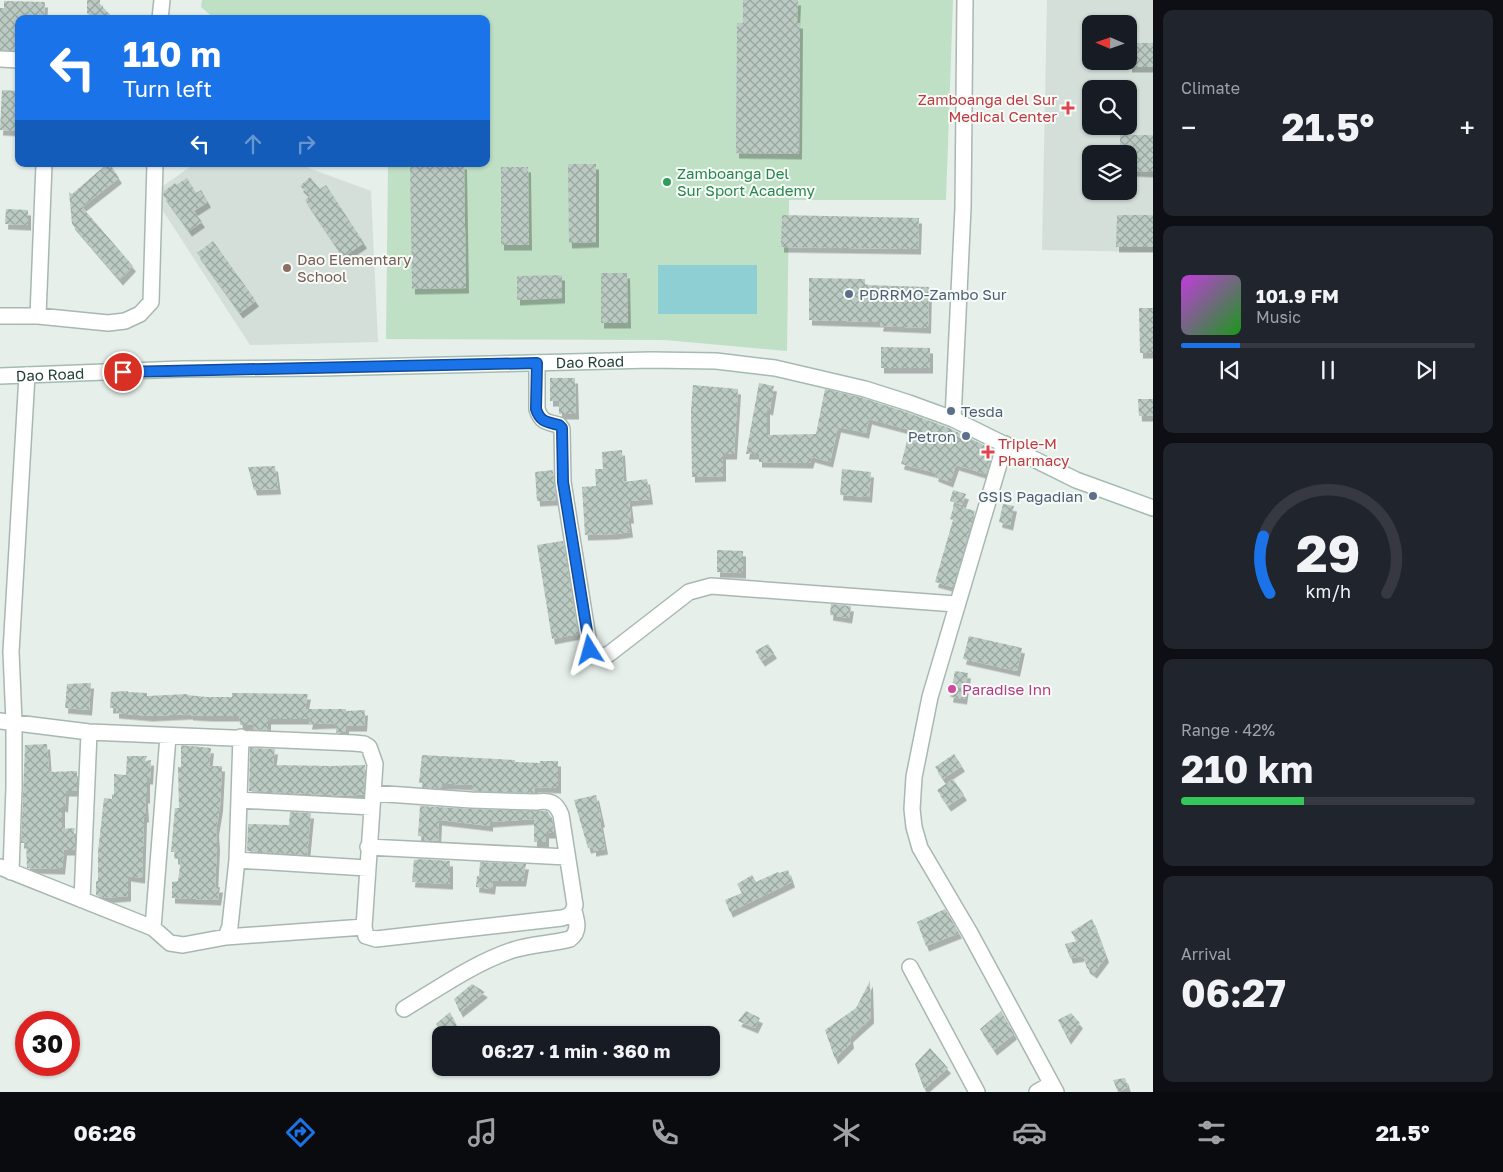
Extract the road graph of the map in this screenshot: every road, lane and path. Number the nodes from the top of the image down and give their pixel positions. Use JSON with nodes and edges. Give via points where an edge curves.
{"nodes":[{"id":1,"x":162,"y":0,"type":"edge"},
{"id":2,"x":965,"y":0,"type":"edge"},
{"id":3,"x":160,"y":15,"type":"edge"},
{"id":4,"x":0,"y":59,"type":"edge"},
{"id":5,"x":15,"y":60,"type":"edge"},
{"id":6,"x":44,"y":167,"type":"edge"},
{"id":7,"x":155,"y":167,"type":"edge"},
{"id":8,"x":0,"y":316,"type":"edge"},
{"id":9,"x":38,"y":316,"type":"junction"},
{"id":10,"x":537,"y":363,"type":"junction"},
{"id":11,"x":26,"y":375,"type":"junction"},
{"id":12,"x":0,"y":376,"type":"edge"},
{"id":13,"x":953,"y":420,"type":"junction"},
{"id":14,"x":1005,"y":444,"type":"junction"},
{"id":15,"x":1153,"y":508,"type":"edge"},
{"id":16,"x":956,"y":604,"type":"junction"},
{"id":17,"x":7,"y":721,"type":"edge"},
{"id":18,"x":89,"y":732,"type":"junction"},
{"id":19,"x":168,"y":736,"type":"junction"},
{"id":20,"x":241,"y":737,"type":"junction"},
{"id":21,"x":7,"y":787,"type":"edge"},
{"id":22,"x":239,"y":800,"type":"junction"},
{"id":23,"x":372,"y":800,"type":"junction"},
{"id":24,"x":368,"y":847,"type":"junction"},
{"id":25,"x":567,"y":857,"type":"junction"},
{"id":26,"x":237,"y":860,"type":"junction"},
{"id":27,"x":367,"y":868,"type":"junction"},
{"id":28,"x":5,"y":870,"type":"edge"},
{"id":29,"x":82,"y":900,"type":"junction"},
{"id":30,"x":574,"y":911,"type":"junction"},
{"id":31,"x":364,"y":927,"type":"junction"},
{"id":32,"x":154,"y":928,"type":"junction"},
{"id":33,"x":226,"y":937,"type":"junction"},
{"id":34,"x":910,"y":967,"type":"dead end"},
{"id":35,"x":404,"y":1009,"type":"dead end"},
{"id":36,"x":1053,"y":1088,"type":"edge"},
{"id":37,"x":977,"y":1092,"type":"edge"},
{"id":38,"x":1037,"y":1092,"type":"edge"}],
"edges":[{"from":1,"to":3,"type":"street"},
{"from":2,"to":13,"type":"street","via":[[962,208]]},
{"from":4,"to":5,"type":"street"},
{"from":6,"to":9,"type":"street"},
{"from":7,"to":9,"type":"street","via":[[151,302],[140,314],[126,320],[108,322]]},
{"from":8,"to":9,"type":"street"},
{"from":10,"to":11,"type":"street","name":"Dao Road"},
{"from":10,"to":13,"type":"street","name":"Dao Road","via":[[716,361],[775,368],[865,389]]},
{"from":10,"to":16,"type":"street","via":[[538,415],[545,422],[562,428],[563,482],[590,650],[594,654],[609,654],[689,592],[710,586]]},
{"from":11,"to":12,"type":"street","name":"Dao Road"},
{"from":11,"to":17,"type":"street"},
{"from":13,"to":14,"type":"street","name":"Dao Road"},
{"from":14,"to":15,"type":"street","name":"Dao Road","via":[[1076,480]]},
{"from":14,"to":16,"type":"street"},
{"from":16,"to":36,"type":"street","via":[[930,697],[914,777],[914,827],[920,848],[970,933]]},
{"from":17,"to":18,"type":"street"},
{"from":17,"to":21,"type":"street"},
{"from":18,"to":19,"type":"street"},
{"from":18,"to":29,"type":"street"},
{"from":19,"to":20,"type":"street"},
{"from":19,"to":32,"type":"street"},
{"from":20,"to":22,"type":"street"},
{"from":20,"to":23,"type":"street","via":[[364,744],[374,760]]},
{"from":21,"to":28,"type":"street"},
{"from":22,"to":23,"type":"street"},
{"from":22,"to":26,"type":"street"},
{"from":23,"to":24,"type":"street"},
{"from":23,"to":25,"type":"street","via":[[553,802],[561,815]]},
{"from":24,"to":25,"type":"street"},
{"from":24,"to":27,"type":"street"},
{"from":25,"to":30,"type":"street"},
{"from":26,"to":27,"type":"street"},
{"from":26,"to":33,"type":"street"},
{"from":27,"to":31,"type":"street"},
{"from":28,"to":29,"type":"street"},
{"from":29,"to":32,"type":"street"},
{"from":30,"to":31,"type":"street","via":[[562,918],[376,939],[366,936]]},
{"from":30,"to":35,"type":"street","via":[[577,928],[570,939],[502,955]]},
{"from":31,"to":33,"type":"street"},
{"from":32,"to":33,"type":"street","via":[[170,943],[183,945]]},
{"from":34,"to":37,"type":"street"},
{"from":36,"to":38,"type":"street"}]}
